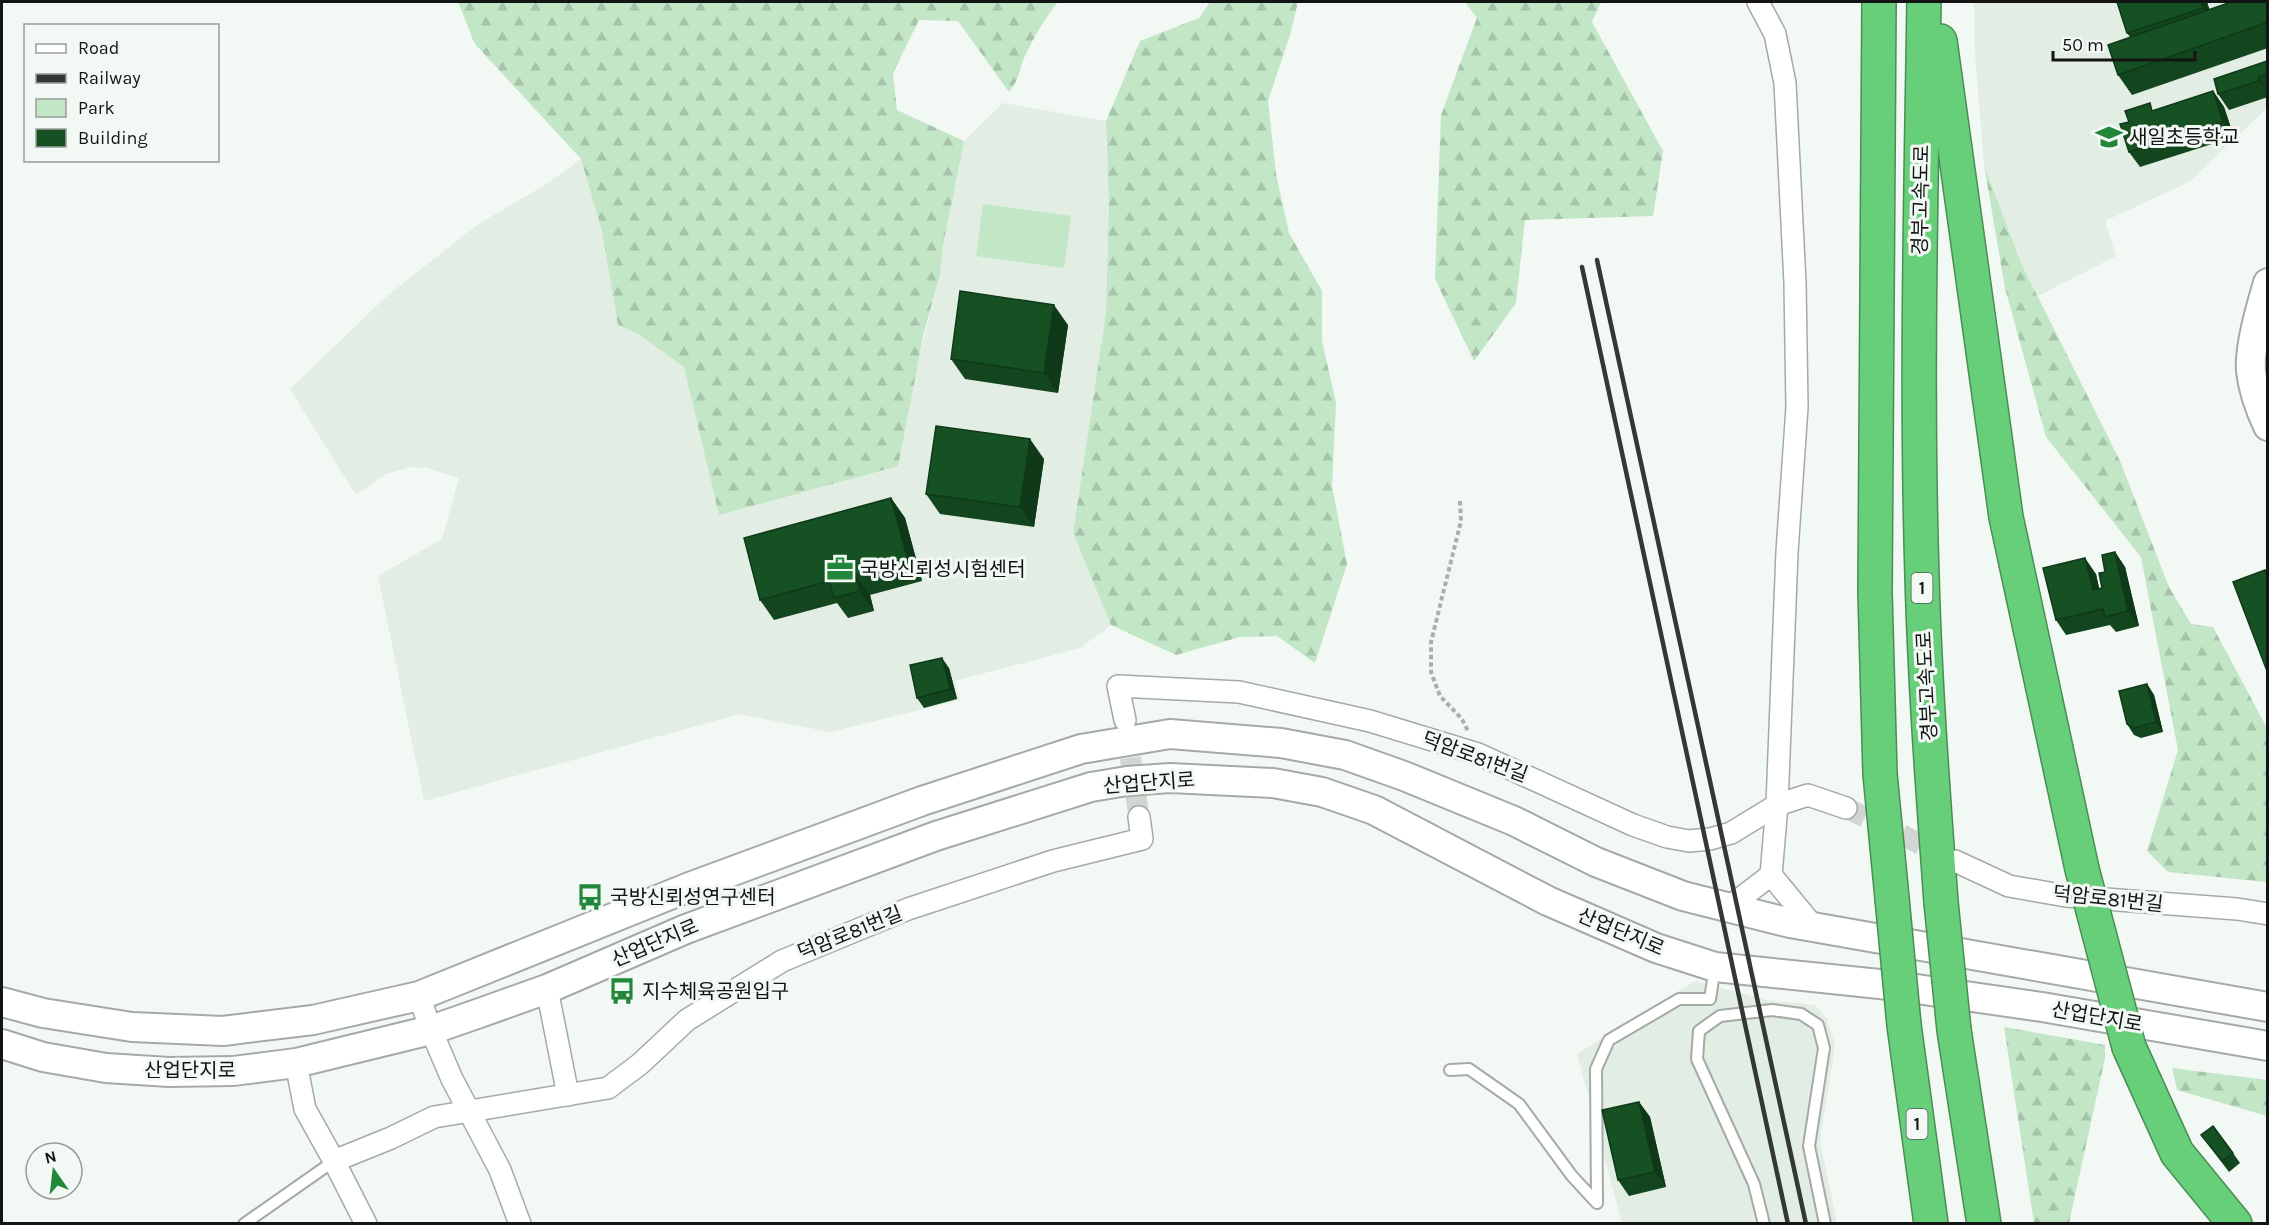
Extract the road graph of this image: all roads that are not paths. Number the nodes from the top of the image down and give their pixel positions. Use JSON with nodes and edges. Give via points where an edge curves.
{"nodes":[{"id":1,"x":1758,"y":2,"type":"edge"},
{"id":2,"x":1879,"y":2,"type":"edge"},
{"id":3,"x":1924,"y":2,"type":"edge"},
{"id":4,"x":1934,"y":2,"type":"edge"},
{"id":5,"x":2267,"y":284,"type":"edge"},
{"id":6,"x":2268,"y":426,"type":"edge"},
{"id":7,"x":1125,"y":720,"type":"tunnel mouth"},
{"id":8,"x":1777,"y":805,"type":"junction"},
{"id":9,"x":1846,"y":808,"type":"tunnel mouth"},
{"id":10,"x":1139,"y":817,"type":"tunnel mouth"},
{"id":11,"x":1955,"y":861,"type":"tunnel mouth"},
{"id":12,"x":1772,"y":874,"type":"junction"},
{"id":13,"x":1729,"y":907,"type":"junction"},
{"id":14,"x":2268,"y":914,"type":"edge"},
{"id":15,"x":1813,"y":926,"type":"junction"},
{"id":16,"x":1715,"y":967,"type":"junction"},
{"id":17,"x":547,"y":989,"type":"junction"},
{"id":18,"x":419,"y":996,"type":"junction"},
{"id":19,"x":1710,"y":999,"type":"junction"},
{"id":20,"x":2,"y":1002,"type":"edge"},
{"id":21,"x":2268,"y":1006,"type":"edge"},
{"id":22,"x":1720,"y":1016,"type":"junction"},
{"id":23,"x":431,"y":1030,"type":"junction"},
{"id":24,"x":2,"y":1044,"type":"edge"},
{"id":25,"x":2268,"y":1046,"type":"edge"},
{"id":26,"x":296,"y":1063,"type":"junction"},
{"id":27,"x":1450,"y":1070,"type":"dead end"},
{"id":28,"x":568,"y":1095,"type":"junction"},
{"id":29,"x":471,"y":1112,"type":"junction"},
{"id":30,"x":334,"y":1161,"type":"junction"},
{"id":31,"x":244,"y":1224,"type":"edge"},
{"id":32,"x":366,"y":1224,"type":"edge"},
{"id":33,"x":520,"y":1224,"type":"edge"},
{"id":34,"x":1764,"y":1224,"type":"edge"},
{"id":35,"x":1825,"y":1224,"type":"edge"},
{"id":36,"x":1931,"y":1224,"type":"edge"},
{"id":37,"x":1984,"y":1224,"type":"edge"},
{"id":38,"x":2235,"y":1224,"type":"edge"}],
"edges":[{"from":1,"to":8,"type":"street","via":[[1775,34],[1785,83],[1795,294],[1797,408]]},
{"from":2,"to":36,"type":"highway","number":"1","bridge":true,"via":[[1875,592],[1880,774],[1904,1025]]},
{"from":3,"to":37,"type":"highway","name":"경부고속도로","number":"1","bridge":true,"via":[[1919,412],[1928,733],[1954,1030]]},
{"from":4,"to":38,"type":"highway","bridge":true,"via":[[2006,517],[2082,869],[2129,1047],[2177,1153]]},
{"from":5,"to":6,"type":"main road","via":[[2251,370]]},
{"from":7,"to":8,"type":"street","name":"덕암로81번길","via":[[1118,686],[1239,692],[1370,721],[1478,754],[1633,825],[1689,842],[1731,833]]},
{"from":8,"to":9,"type":"street","name":"덕암로81번길","via":[[1808,795]]},
{"from":8,"to":12,"type":"street"},
{"from":10,"to":28,"type":"street","name":"덕암로81번길","via":[[1142,839],[1053,861],[908,909],[782,961],[687,1020],[608,1088]]},
{"from":11,"to":14,"type":"street","name":"덕암로81번길","via":[[2009,886],[2066,896]]},
{"from":12,"to":13,"type":"street"},
{"from":12,"to":15,"type":"street"},
{"from":13,"to":15,"type":"main road","name":"산업단지로"},
{"from":13,"to":18,"type":"main road","name":"산업단지로","via":[[1683,896],[1596,862],[1514,821],[1345,755],[1281,742],[1170,734],[1081,749],[922,801],[687,888]]},
{"from":15,"to":21,"type":"main road","name":"산업단지로"},
{"from":16,"to":17,"type":"main road","name":"산업단지로","via":[[1656,948],[1548,900],[1364,806],[1322,792],[1273,783],[1170,778],[1091,787],[936,836],[687,929]]},
{"from":16,"to":19,"type":"lane"},
{"from":16,"to":25,"type":"main road","name":"산업단지로","via":[[2042,1007]]},
{"from":17,"to":23,"type":"main road","name":"산업단지로"},
{"from":17,"to":28,"type":"street"},
{"from":18,"to":20,"type":"main road","name":"산업단지로","via":[[312,1020],[223,1031],[132,1027],[43,1013]]},
{"from":18,"to":23,"type":"street"},
{"from":19,"to":22,"type":"lane"},
{"from":19,"to":27,"type":"lane","via":[[1679,999],[1609,1040],[1596,1069],[1597,1203],[1519,1104],[1469,1069]]},
{"from":22,"to":34,"type":"lane","via":[[1699,1031],[1697,1059],[1754,1184]]},
{"from":22,"to":35,"type":"lane","via":[[1772,1010],[1801,1014],[1818,1025],[1824,1048],[1809,1146]]},
{"from":23,"to":26,"type":"main road","name":"산업단지로"},
{"from":23,"to":29,"type":"street"},
{"from":24,"to":26,"type":"main road","name":"산업단지로","via":[[43,1057],[106,1068],[233,1071]]},
{"from":26,"to":30,"type":"street","via":[[305,1109]]},
{"from":28,"to":29,"type":"street"},
{"from":29,"to":30,"type":"street","via":[[434,1117]]},
{"from":29,"to":33,"type":"street","via":[[500,1170]]},
{"from":30,"to":31,"type":"lane"},
{"from":30,"to":32,"type":"street"}]}
